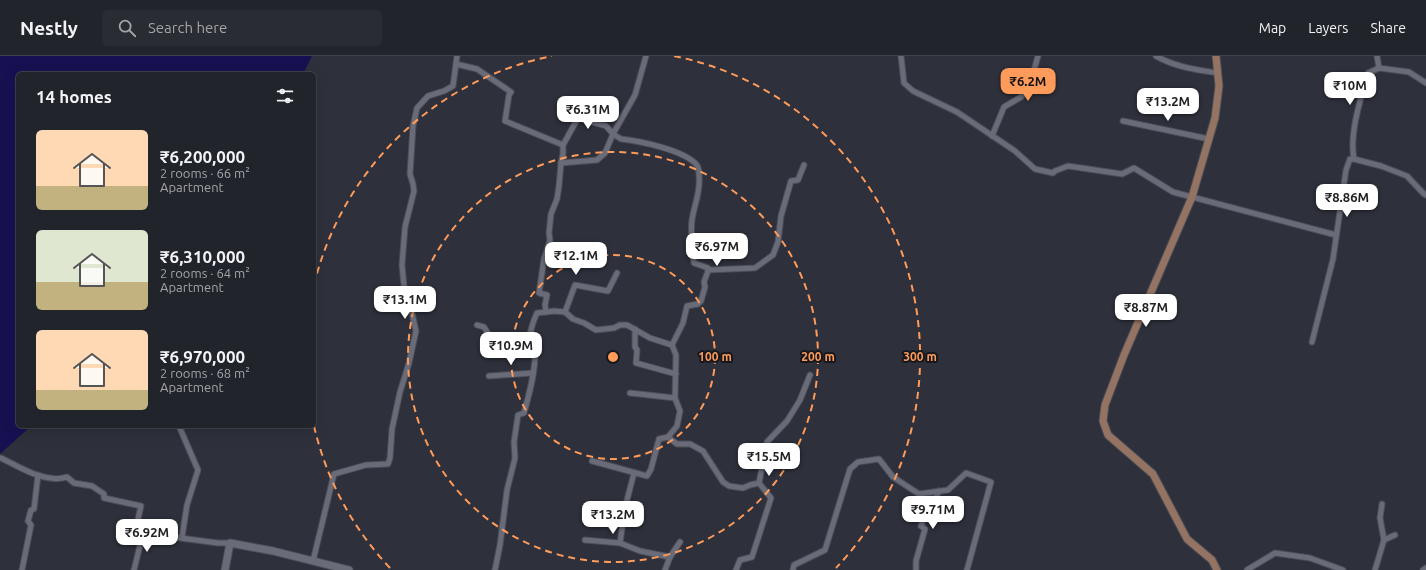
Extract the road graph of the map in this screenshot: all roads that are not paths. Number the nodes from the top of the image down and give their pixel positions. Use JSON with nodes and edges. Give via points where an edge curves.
{"nodes":[{"id":1,"x":457,"y":56,"type":"edge"},
{"id":2,"x":646,"y":56,"type":"edge"},
{"id":3,"x":901,"y":56,"type":"edge"},
{"id":4,"x":1038,"y":56,"type":"edge"},
{"id":5,"x":1156,"y":56,"type":"edge"},
{"id":6,"x":1216,"y":56,"type":"edge"},
{"id":7,"x":1377,"y":56,"type":"edge"},
{"id":8,"x":456,"y":64,"type":"junction"},
{"id":9,"x":1379,"y":68,"type":"junction"},
{"id":10,"x":1218,"y":73,"type":"junction"},
{"id":11,"x":1426,"y":83,"type":"edge"},
{"id":12,"x":1123,"y":121,"type":"dead end"},
{"id":13,"x":613,"y":134,"type":"junction"},
{"id":14,"x":992,"y":136,"type":"junction"},
{"id":15,"x":1209,"y":139,"type":"junction"},
{"id":16,"x":563,"y":145,"type":"junction"},
{"id":17,"x":1354,"y":159,"type":"junction"},
{"id":18,"x":561,"y":163,"type":"junction"},
{"id":19,"x":804,"y":165,"type":"dead end"},
{"id":20,"x":1426,"y":195,"type":"edge"},
{"id":21,"x":1192,"y":197,"type":"junction"},
{"id":22,"x":1336,"y":235,"type":"junction"},
{"id":23,"x":708,"y":270,"type":"junction"},
{"id":24,"x":617,"y":272,"type":"dead end"},
{"id":25,"x":546,"y":312,"type":"junction"},
{"id":26,"x":565,"y":312,"type":"junction"},
{"id":27,"x":477,"y":326,"type":"dead end"},
{"id":28,"x":635,"y":329,"type":"junction"},
{"id":29,"x":1312,"y":342,"type":"dead end"},
{"id":30,"x":672,"y":345,"type":"junction"},
{"id":31,"x":530,"y":346,"type":"junction"},
{"id":32,"x":533,"y":374,"type":"junction"},
{"id":33,"x":676,"y":374,"type":"junction"},
{"id":34,"x":810,"y":375,"type":"dead end"},
{"id":35,"x":489,"y":376,"type":"dead end"},
{"id":36,"x":630,"y":393,"type":"dead end"},
{"id":37,"x":675,"y":398,"type":"junction"},
{"id":38,"x":180,"y":428,"type":"edge"},
{"id":39,"x":668,"y":437,"type":"junction"},
{"id":40,"x":1,"y":458,"type":"dead end"},
{"id":41,"x":592,"y":461,"type":"dead end"},
{"id":42,"x":634,"y":473,"type":"junction"},
{"id":43,"x":38,"y":475,"type":"junction"},
{"id":44,"x":759,"y":483,"type":"junction"},
{"id":45,"x":939,"y":491,"type":"junction"},
{"id":46,"x":1382,"y":504,"type":"dead end"},
{"id":47,"x":143,"y":533,"type":"junction"},
{"id":48,"x":1395,"y":535,"type":"dead end"},
{"id":49,"x":182,"y":537,"type":"junction"},
{"id":50,"x":585,"y":540,"type":"dead end"},
{"id":51,"x":1384,"y":540,"type":"junction"},
{"id":52,"x":680,"y":542,"type":"dead end"},
{"id":53,"x":230,"y":543,"type":"junction"},
{"id":54,"x":620,"y":543,"type":"junction"},
{"id":55,"x":670,"y":557,"type":"junction"},
{"id":56,"x":313,"y":561,"type":"junction"},
{"id":57,"x":1426,"y":568,"type":"edge"},
{"id":58,"x":22,"y":570,"type":"edge"},
{"id":59,"x":134,"y":570,"type":"edge"},
{"id":60,"x":225,"y":570,"type":"edge"},
{"id":61,"x":349,"y":570,"type":"edge"},
{"id":62,"x":495,"y":570,"type":"edge"},
{"id":63,"x":665,"y":570,"type":"edge"},
{"id":64,"x":736,"y":570,"type":"edge"},
{"id":65,"x":793,"y":570,"type":"edge"},
{"id":66,"x":916,"y":570,"type":"edge"},
{"id":67,"x":967,"y":570,"type":"edge"},
{"id":68,"x":1217,"y":570,"type":"edge"},
{"id":69,"x":1247,"y":570,"type":"edge"},
{"id":70,"x":1343,"y":570,"type":"edge"},
{"id":71,"x":1375,"y":570,"type":"edge"},
{"id":72,"x":1423,"y":570,"type":"edge"}],
"edges":[{"from":1,"to":8,"type":"street"},
{"from":2,"to":13,"type":"street","via":[[635,95]]},
{"from":3,"to":14,"type":"street","via":[[904,83],[913,91],[957,112]]},
{"from":4,"to":14,"type":"street","via":[[1029,88],[1021,97],[1004,107]]},
{"from":5,"to":10,"type":"street","via":[[1186,68]]},
{"from":6,"to":10,"type":"main road"},
{"from":7,"to":9,"type":"street"},
{"from":8,"to":16,"type":"street","via":[[477,69],[511,92],[505,121]]},
{"from":8,"to":56,"type":"street","via":[[452,86],[428,96],[417,108],[413,126],[410,174],[414,191],[405,227],[402,265],[404,286],[416,331],[392,430],[390,458],[388,464],[366,465],[334,474]]},
{"from":9,"to":11,"type":"street","via":[[1409,72]]},
{"from":9,"to":17,"type":"street","via":[[1368,73],[1360,101],[1352,148]]},
{"from":10,"to":15,"type":"main road","via":[[1215,118]]},
{"from":12,"to":15,"type":"street"},
{"from":13,"to":16,"type":"street","via":[[606,126],[578,118]]},
{"from":13,"to":18,"type":"street","via":[[605,153],[597,160]]},
{"from":13,"to":23,"type":"street","via":[[621,139],[681,153],[697,165],[700,175],[692,221],[694,263]]},
{"from":14,"to":21,"type":"street","via":[[1015,151],[1035,169],[1053,173],[1068,166],[1122,174],[1134,168],[1173,192]]},
{"from":15,"to":21,"type":"main road"},
{"from":16,"to":18,"type":"street"},
{"from":17,"to":20,"type":"street","via":[[1407,176]]},
{"from":17,"to":22,"type":"street","via":[[1350,159],[1346,170]]},
{"from":18,"to":25,"type":"street","via":[[558,192],[551,214],[550,240],[544,259],[539,293],[547,295]]},
{"from":19,"to":23,"type":"street","via":[[798,180],[791,181],[774,255],[755,268]]},
{"from":21,"to":22,"type":"street"},
{"from":21,"to":68,"type":"main road","via":[[1124,355],[1105,405],[1104,421],[1108,435],[1153,474],[1187,539],[1212,560]]},
{"from":22,"to":29,"type":"street","via":[[1333,259]]},
{"from":23,"to":30,"type":"street","via":[[701,301],[687,306],[683,323]]},
{"from":24,"to":26,"type":"street","via":[[608,291],[575,285]]},
{"from":25,"to":26,"type":"street"},
{"from":25,"to":31,"type":"street","via":[[537,313],[532,324]]},
{"from":26,"to":28,"type":"street","via":[[573,319],[596,330],[620,325]]},
{"from":27,"to":31,"type":"street","via":[[484,327],[489,335]]},
{"from":28,"to":30,"type":"street","via":[[650,338]]},
{"from":28,"to":33,"type":"street","via":[[636,363]]},
{"from":30,"to":33,"type":"street","via":[[676,355]]},
{"from":31,"to":32,"type":"street","via":[[535,358]]},
{"from":32,"to":35,"type":"street"},
{"from":32,"to":62,"type":"street","via":[[524,413],[518,415],[514,442],[515,458],[507,490]]},
{"from":33,"to":37,"type":"street"},
{"from":34,"to":44,"type":"street","via":[[800,400],[787,422],[767,442]]},
{"from":36,"to":37,"type":"street"},
{"from":37,"to":39,"type":"street","via":[[680,411],[677,426]]},
{"from":38,"to":49,"type":"street","via":[[198,470],[187,505]]},
{"from":39,"to":42,"type":"street","via":[[659,439],[647,476]]},
{"from":39,"to":44,"type":"street","via":[[677,444],[690,444],[703,451],[717,474],[729,486],[744,488]]},
{"from":40,"to":43,"type":"street"},
{"from":41,"to":42,"type":"street"},
{"from":42,"to":54,"type":"street"},
{"from":43,"to":47,"type":"street","via":[[55,479],[67,477],[74,483],[92,486],[104,494],[104,498],[141,506],[135,532]]},
{"from":43,"to":58,"type":"street","via":[[34,509],[31,510],[28,521],[31,525]]},
{"from":44,"to":64,"type":"street","via":[[771,498],[752,557],[740,560]]},
{"from":45,"to":65,"type":"street","via":[[919,494],[893,477],[879,459],[858,462],[850,470],[824,550],[794,565]]},
{"from":45,"to":66,"type":"street","via":[[921,526],[925,529]]},
{"from":45,"to":67,"type":"street","via":[[948,490],[966,474],[991,482]]},
{"from":46,"to":51,"type":"street","via":[[1380,518]]},
{"from":47,"to":49,"type":"street"},
{"from":47,"to":59,"type":"street"},
{"from":48,"to":51,"type":"street"},
{"from":49,"to":53,"type":"street"},
{"from":50,"to":54,"type":"street"},
{"from":51,"to":71,"type":"street"},
{"from":52,"to":55,"type":"street"},
{"from":53,"to":56,"type":"street"},
{"from":53,"to":60,"type":"street"},
{"from":54,"to":55,"type":"street","via":[[640,551]]},
{"from":55,"to":63,"type":"street"},
{"from":56,"to":61,"type":"street"},
{"from":57,"to":72,"type":"street"},
{"from":69,"to":70,"type":"street","via":[[1275,553],[1310,558]]}]}
